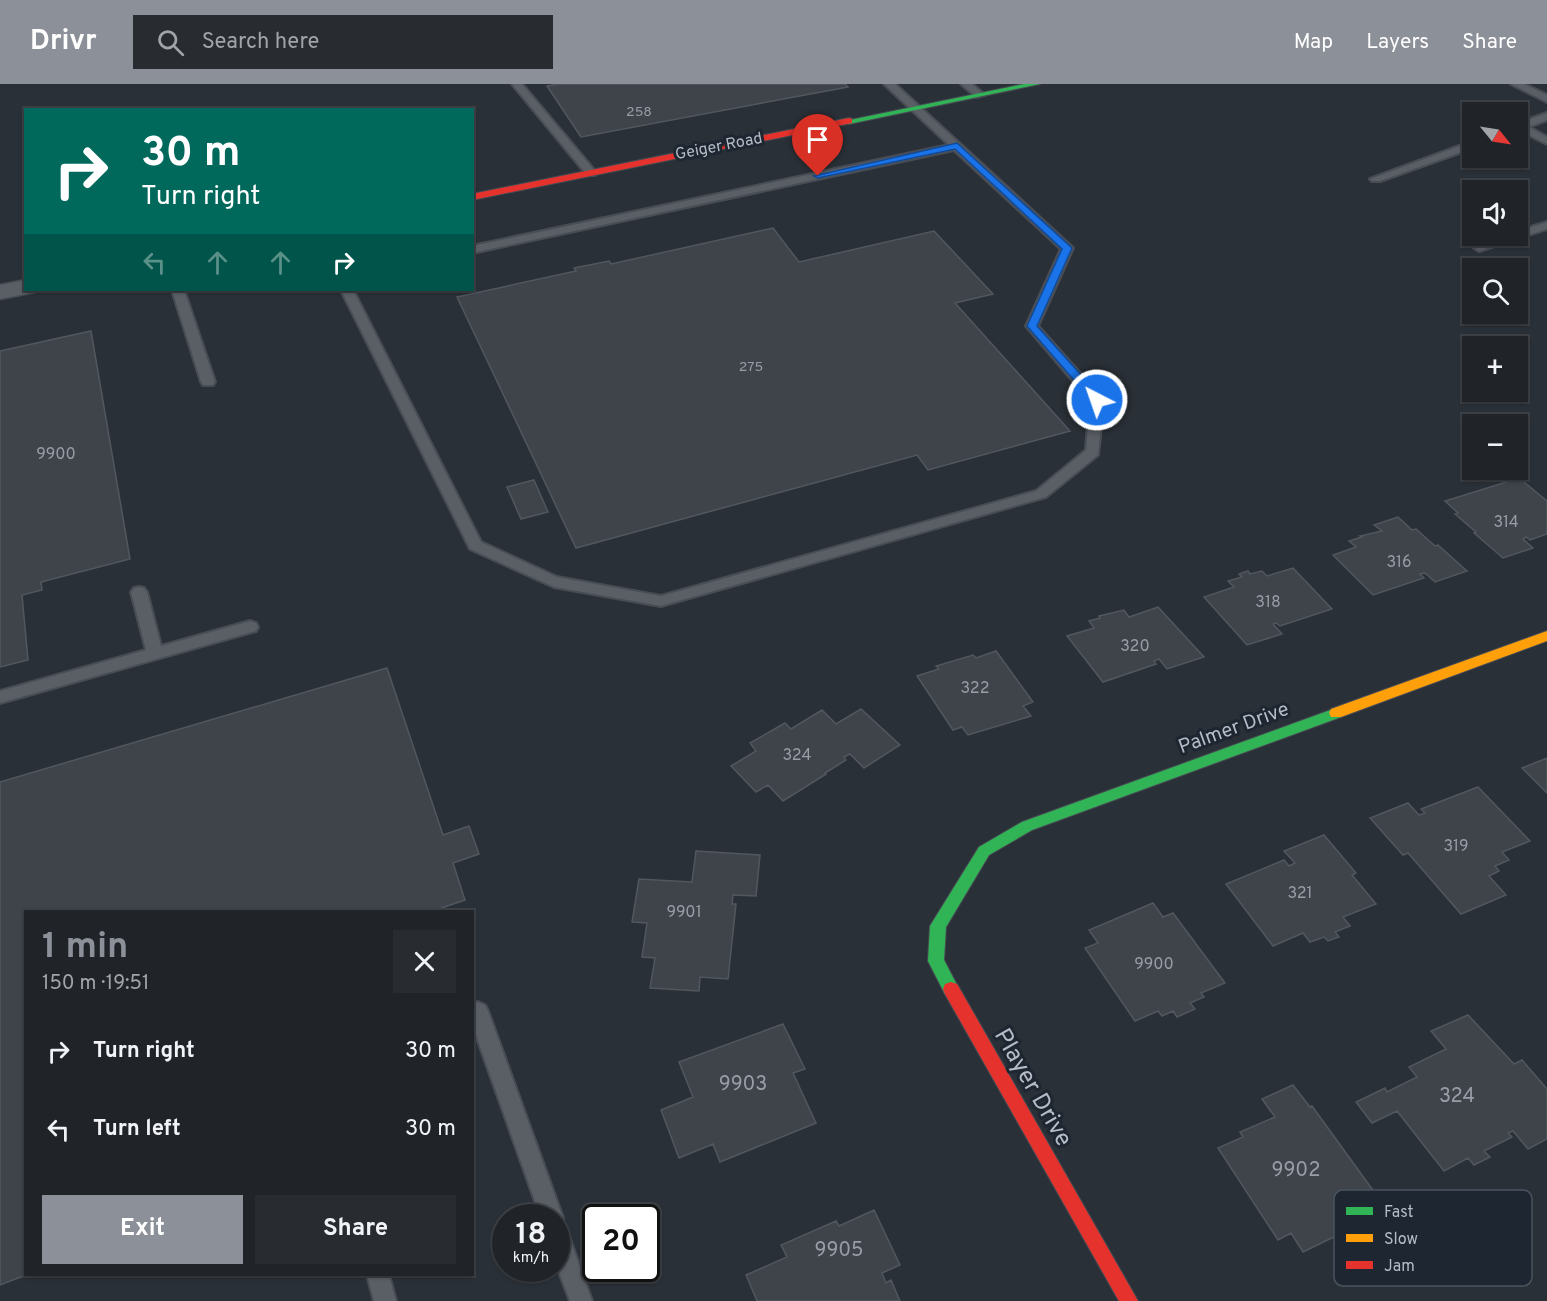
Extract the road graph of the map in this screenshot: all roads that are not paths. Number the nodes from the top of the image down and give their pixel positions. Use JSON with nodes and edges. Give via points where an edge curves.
{"nodes":[{"id":1,"x":517,"y":84,"type":"edge"},
{"id":2,"x":889,"y":84,"type":"edge"},
{"id":3,"x":966,"y":84,"type":"edge"},
{"id":4,"x":1036,"y":84,"type":"edge"},
{"id":5,"x":1516,"y":84,"type":"edge"},
{"id":6,"x":980,"y":95,"type":"junction"},
{"id":7,"x":1547,"y":99,"type":"edge"},
{"id":8,"x":916,"y":108,"type":"junction"},
{"id":9,"x":1547,"y":117,"type":"edge"},
{"id":10,"x":1528,"y":124,"type":"edge"},
{"id":11,"x":1528,"y":132,"type":"edge"},
{"id":12,"x":1547,"y":141,"type":"edge"},
{"id":13,"x":957,"y":146,"type":"junction"},
{"id":14,"x":1462,"y":148,"type":"edge"},
{"id":15,"x":591,"y":173,"type":"junction"},
{"id":16,"x":1376,"y":179,"type":"dead end"},
{"id":17,"x":474,"y":197,"type":"edge"},
{"id":18,"x":1547,"y":225,"type":"edge"},
{"id":19,"x":1528,"y":231,"type":"edge"},
{"id":20,"x":1482,"y":246,"type":"edge"},
{"id":21,"x":1479,"y":247,"type":"dead end"},
{"id":22,"x":474,"y":250,"type":"edge"},
{"id":23,"x":24,"y":287,"type":"edge"},
{"id":24,"x":178,"y":291,"type":"edge"},
{"id":25,"x":348,"y":291,"type":"edge"},
{"id":26,"x":0,"y":292,"type":"edge"},
{"id":27,"x":208,"y":382,"type":"dead end"},
{"id":28,"x":139,"y":592,"type":"dead end"},
{"id":29,"x":250,"y":627,"type":"dead end"},
{"id":30,"x":1547,"y":636,"type":"edge"},
{"id":31,"x":154,"y":654,"type":"junction"},
{"id":32,"x":0,"y":697,"type":"edge"},
{"id":33,"x":958,"y":891,"type":"joint"},
{"id":34,"x":474,"y":1013,"type":"edge"},
{"id":35,"x":547,"y":1204,"type":"edge"},
{"id":36,"x":570,"y":1270,"type":"edge"},
{"id":37,"x":378,"y":1276,"type":"edge"},
{"id":38,"x":385,"y":1301,"type":"edge"},
{"id":39,"x":581,"y":1301,"type":"edge"},
{"id":40,"x":1129,"y":1301,"type":"edge"}],
"edges":[{"from":1,"to":15,"type":"lane"},
{"from":2,"to":8,"type":"lane"},
{"from":3,"to":6,"type":"lane"},
{"from":4,"to":6,"type":"street","name":"Geiger Road"},
{"from":5,"to":7,"type":"lane"},
{"from":6,"to":8,"type":"street","name":"Geiger Road"},
{"from":8,"to":13,"type":"lane"},
{"from":8,"to":15,"type":"street","name":"Geiger Road"},
{"from":9,"to":10,"type":"lane"},
{"from":11,"to":12,"type":"lane"},
{"from":13,"to":22,"type":"lane"},
{"from":13,"to":25,"type":"lane","via":[[1067,248],[1032,326],[1097,400],[1093,452],[1041,494],[661,601],[554,582],[475,545]]},
{"from":14,"to":16,"type":"lane"},
{"from":15,"to":17,"type":"street","name":"Geiger Road"},
{"from":18,"to":19,"type":"lane"},
{"from":20,"to":21,"type":"lane"},
{"from":23,"to":26,"type":"street"},
{"from":24,"to":27,"type":"lane"},
{"from":28,"to":31,"type":"lane"},
{"from":29,"to":31,"type":"lane"},
{"from":30,"to":33,"type":"street","name":"Palmer Drive","via":[[1027,826],[984,851]]},
{"from":31,"to":32,"type":"lane"},
{"from":33,"to":40,"type":"street","name":"Player Drive","via":[[938,926],[936,961]]},
{"from":34,"to":35,"type":"lane","via":[[478,1011]]},
{"from":36,"to":39,"type":"lane"},
{"from":37,"to":38,"type":"lane"}]}
